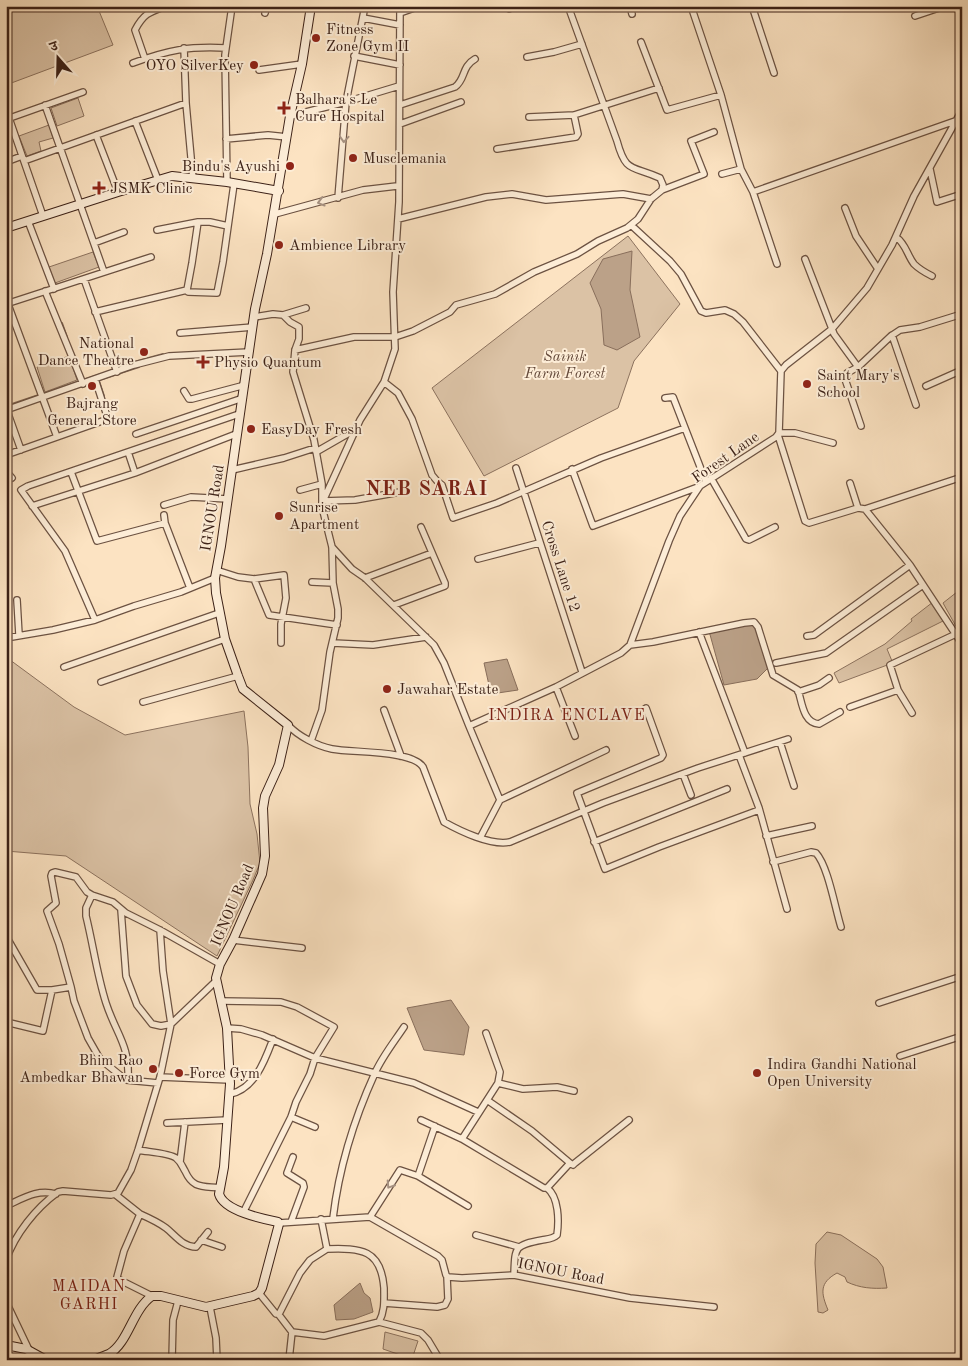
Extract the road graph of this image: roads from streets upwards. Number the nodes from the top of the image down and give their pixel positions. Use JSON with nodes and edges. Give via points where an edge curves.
{"nodes":[{"id":1,"x":166,"y":6,"type":"edge"},
{"id":2,"x":232,"y":6,"type":"edge"},
{"id":3,"x":267,"y":6,"type":"edge"},
{"id":4,"x":312,"y":6,"type":"edge"},
{"id":5,"x":365,"y":6,"type":"edge"},
{"id":6,"x":420,"y":6,"type":"edge"},
{"id":7,"x":568,"y":6,"type":"edge"},
{"id":8,"x":630,"y":6,"type":"edge"},
{"id":9,"x":691,"y":6,"type":"edge"},
{"id":10,"x":752,"y":6,"type":"edge"},
{"id":11,"x":944,"y":6,"type":"edge"},
{"id":12,"x":400,"y":10,"type":"edge"},
{"id":13,"x":265,"y":13,"type":"dead end"},
{"id":14,"x":632,"y":14,"type":"dead end"},
{"id":15,"x":915,"y":16,"type":"dead end"},
{"id":16,"x":363,"y":18,"type":"junction"},
{"id":17,"x":400,"y":25,"type":"junction"},
{"id":18,"x":640,"y":42,"type":"dead end"},
{"id":19,"x":582,"y":44,"type":"junction"},
{"id":20,"x":184,"y":48,"type":"junction"},
{"id":21,"x":226,"y":48,"type":"junction"},
{"id":22,"x":354,"y":56,"type":"junction"},
{"id":23,"x":527,"y":56,"type":"dead end"},
{"id":24,"x":145,"y":59,"type":"junction"},
{"id":25,"x":475,"y":59,"type":"dead end"},
{"id":26,"x":133,"y":63,"type":"dead end"},
{"id":27,"x":302,"y":64,"type":"junction"},
{"id":28,"x":400,"y":65,"type":"junction"},
{"id":29,"x":259,"y":70,"type":"dead end"},
{"id":30,"x":774,"y":73,"type":"dead end"},
{"id":31,"x":399,"y":86,"type":"junction"},
{"id":32,"x":659,"y":88,"type":"junction"},
{"id":33,"x":83,"y":92,"type":"dead end"},
{"id":34,"x":722,"y":95,"type":"junction"},
{"id":35,"x":346,"y":102,"type":"junction"},
{"id":36,"x":461,"y":102,"type":"dead end"},
{"id":37,"x":186,"y":103,"type":"junction"},
{"id":38,"x":45,"y":105,"type":"junction"},
{"id":39,"x":400,"y":105,"type":"junction"},
{"id":40,"x":603,"y":106,"type":"junction"},
{"id":41,"x":962,"y":110,"type":"edge"},
{"id":42,"x":574,"y":115,"type":"junction"},
{"id":43,"x":290,"y":116,"type":"junction"},
{"id":44,"x":529,"y":117,"type":"dead end"},
{"id":45,"x":8,"y":118,"type":"edge"},
{"id":46,"x":134,"y":121,"type":"junction"},
{"id":47,"x":955,"y":121,"type":"junction"},
{"id":48,"x":400,"y":124,"type":"junction"},
{"id":49,"x":714,"y":132,"type":"dead end"},
{"id":50,"x":96,"y":135,"type":"junction"},
{"id":51,"x":287,"y":137,"type":"junction"},
{"id":52,"x":226,"y":139,"type":"junction"},
{"id":53,"x":61,"y":148,"type":"junction"},
{"id":54,"x":497,"y":149,"type":"dead end"},
{"id":55,"x":23,"y":158,"type":"junction"},
{"id":56,"x":6,"y":162,"type":"edge"},
{"id":57,"x":741,"y":169,"type":"junction"},
{"id":58,"x":930,"y":169,"type":"junction"},
{"id":59,"x":722,"y":174,"type":"dead end"},
{"id":60,"x":193,"y":179,"type":"junction"},
{"id":61,"x":158,"y":180,"type":"junction"},
{"id":62,"x":231,"y":183,"type":"junction"},
{"id":63,"x":396,"y":186,"type":"dead end"},
{"id":64,"x":662,"y":190,"type":"junction"},
{"id":65,"x":278,"y":191,"type":"junction"},
{"id":66,"x":118,"y":192,"type":"junction"},
{"id":67,"x":753,"y":192,"type":"junction"},
{"id":68,"x":962,"y":194,"type":"edge"},
{"id":69,"x":338,"y":198,"type":"junction"},
{"id":70,"x":651,"y":199,"type":"junction"},
{"id":71,"x":80,"y":204,"type":"junction"},
{"id":72,"x":845,"y":208,"type":"dead end"},
{"id":73,"x":275,"y":214,"type":"junction"},
{"id":74,"x":43,"y":216,"type":"junction"},
{"id":75,"x":398,"y":219,"type":"junction"},
{"id":76,"x":28,"y":221,"type":"junction"},
{"id":77,"x":198,"y":222,"type":"junction"},
{"id":78,"x":631,"y":225,"type":"junction"},
{"id":79,"x":228,"y":226,"type":"junction"},
{"id":80,"x":6,"y":228,"type":"edge"},
{"id":81,"x":157,"y":230,"type":"dead end"},
{"id":82,"x":124,"y":232,"type":"dead end"},
{"id":83,"x":896,"y":237,"type":"junction"},
{"id":84,"x":94,"y":243,"type":"junction"},
{"id":85,"x":151,"y":256,"type":"dead end"},
{"id":86,"x":806,"y":259,"type":"dead end"},
{"id":87,"x":777,"y":264,"type":"dead end"},
{"id":88,"x":878,"y":269,"type":"junction"},
{"id":89,"x":104,"y":272,"type":"junction"},
{"id":90,"x":932,"y":276,"type":"dead end"},
{"id":91,"x":84,"y":279,"type":"junction"},
{"id":92,"x":54,"y":289,"type":"junction"},
{"id":93,"x":187,"y":290,"type":"junction"},
{"id":94,"x":45,"y":292,"type":"junction"},
{"id":95,"x":7,"y":302,"type":"edge"},
{"id":96,"x":306,"y":308,"type":"dead end"},
{"id":97,"x":95,"y":312,"type":"junction"},
{"id":98,"x":962,"y":314,"type":"edge"},
{"id":99,"x":283,"y":315,"type":"junction"},
{"id":100,"x":254,"y":317,"type":"junction"},
{"id":101,"x":253,"y":327,"type":"junction"},
{"id":102,"x":832,"y":328,"type":"junction"},
{"id":103,"x":180,"y":333,"type":"dead end"},
{"id":104,"x":892,"y":335,"type":"junction"},
{"id":105,"x":395,"y":337,"type":"junction"},
{"id":106,"x":295,"y":350,"type":"junction"},
{"id":107,"x":249,"y":352,"type":"junction"},
{"id":108,"x":858,"y":367,"type":"junction"},
{"id":109,"x":962,"y":370,"type":"edge"},
{"id":110,"x":780,"y":371,"type":"junction"},
{"id":111,"x":117,"y":372,"type":"junction"},
{"id":112,"x":95,"y":379,"type":"junction"},
{"id":113,"x":384,"y":382,"type":"junction"},
{"id":114,"x":83,"y":384,"type":"junction"},
{"id":115,"x":244,"y":385,"type":"junction"},
{"id":116,"x":926,"y":386,"type":"dead end"},
{"id":117,"x":184,"y":391,"type":"dead end"},
{"id":118,"x":43,"y":397,"type":"junction"},
{"id":119,"x":242,"y":398,"type":"junction"},
{"id":120,"x":665,"y":398,"type":"dead end"},
{"id":121,"x":916,"y":405,"type":"dead end"},
{"id":122,"x":6,"y":409,"type":"edge"},
{"id":123,"x":239,"y":414,"type":"junction"},
{"id":124,"x":861,"y":426,"type":"dead end"},
{"id":125,"x":685,"y":428,"type":"junction"},
{"id":126,"x":356,"y":429,"type":"junction"},
{"id":127,"x":136,"y":434,"type":"dead end"},
{"id":128,"x":236,"y":434,"type":"junction"},
{"id":129,"x":778,"y":434,"type":"junction"},
{"id":130,"x":57,"y":437,"type":"junction"},
{"id":131,"x":833,"y":443,"type":"dead end"},
{"id":132,"x":21,"y":450,"type":"junction"},
{"id":133,"x":315,"y":450,"type":"junction"},
{"id":134,"x":128,"y":452,"type":"junction"},
{"id":135,"x":6,"y":455,"type":"edge"},
{"id":136,"x":516,"y":468,"type":"dead end"},
{"id":137,"x":572,"y":469,"type":"junction"},
{"id":138,"x":232,"y":470,"type":"junction"},
{"id":139,"x":6,"y":471,"type":"edge"},
{"id":140,"x":71,"y":472,"type":"junction"},
{"id":141,"x":135,"y":473,"type":"junction"},
{"id":142,"x":962,"y":477,"type":"edge"},
{"id":143,"x":12,"y":478,"type":"dead end"},
{"id":144,"x":711,"y":478,"type":"junction"},
{"id":145,"x":706,"y":482,"type":"junction"},
{"id":146,"x":850,"y":483,"type":"dead end"},
{"id":147,"x":322,"y":484,"type":"junction"},
{"id":148,"x":700,"y":486,"type":"junction"},
{"id":149,"x":300,"y":490,"type":"dead end"},
{"id":150,"x":524,"y":491,"type":"junction"},
{"id":151,"x":79,"y":492,"type":"junction"},
{"id":152,"x":400,"y":492,"type":"dead end"},
{"id":153,"x":228,"y":499,"type":"junction"},
{"id":154,"x":323,"y":501,"type":"junction"},
{"id":155,"x":164,"y":505,"type":"dead end"},
{"id":156,"x":32,"y":506,"type":"junction"},
{"id":157,"x":862,"y":509,"type":"junction"},
{"id":158,"x":164,"y":515,"type":"dead end"},
{"id":159,"x":165,"y":523,"type":"junction"},
{"id":160,"x":421,"y":526,"type":"dead end"},
{"id":161,"x":775,"y":527,"type":"dead end"},
{"id":162,"x":540,"y":543,"type":"junction"},
{"id":163,"x":332,"y":547,"type":"junction"},
{"id":164,"x":432,"y":554,"type":"junction"},
{"id":165,"x":478,"y":559,"type":"dead end"},
{"id":166,"x":910,"y":565,"type":"junction"},
{"id":167,"x":215,"y":574,"type":"junction"},
{"id":168,"x":365,"y":578,"type":"junction"},
{"id":169,"x":254,"y":579,"type":"junction"},
{"id":170,"x":312,"y":582,"type":"dead end"},
{"id":171,"x":333,"y":584,"type":"junction"},
{"id":172,"x":923,"y":585,"type":"junction"},
{"id":173,"x":190,"y":588,"type":"junction"},
{"id":174,"x":17,"y":600,"type":"dead end"},
{"id":175,"x":394,"y":606,"type":"junction"},
{"id":176,"x":219,"y":612,"type":"junction"},
{"id":177,"x":282,"y":616,"type":"junction"},
{"id":178,"x":95,"y":620,"type":"junction"},
{"id":179,"x":337,"y":625,"type":"junction"},
{"id":180,"x":699,"y":632,"type":"junction"},
{"id":181,"x":956,"y":634,"type":"junction"},
{"id":182,"x":19,"y":635,"type":"junction"},
{"id":183,"x":807,"y":636,"type":"dead end"},
{"id":184,"x":426,"y":637,"type":"junction"},
{"id":185,"x":6,"y":638,"type":"edge"},
{"id":186,"x":225,"y":639,"type":"junction"},
{"id":187,"x":280,"y":642,"type":"dead end"},
{"id":188,"x":332,"y":643,"type":"junction"},
{"id":189,"x":630,"y":644,"type":"junction"},
{"id":190,"x":962,"y":644,"type":"edge"},
{"id":191,"x":776,"y":663,"type":"dead end"},
{"id":192,"x":64,"y":667,"type":"dead end"},
{"id":193,"x":582,"y":672,"type":"junction"},
{"id":194,"x":238,"y":676,"type":"junction"},
{"id":195,"x":830,"y":678,"type":"dead end"},
{"id":196,"x":101,"y":682,"type":"dead end"},
{"id":197,"x":556,"y":687,"type":"junction"},
{"id":198,"x":898,"y":690,"type":"junction"},
{"id":199,"x":798,"y":692,"type":"junction"},
{"id":200,"x":143,"y":702,"type":"dead end"},
{"id":201,"x":850,"y":707,"type":"dead end"},
{"id":202,"x":646,"y":708,"type":"dead end"},
{"id":203,"x":384,"y":710,"type":"dead end"},
{"id":204,"x":840,"y":712,"type":"dead end"},
{"id":205,"x":912,"y":713,"type":"dead end"},
{"id":206,"x":288,"y":725,"type":"junction"},
{"id":207,"x":469,"y":726,"type":"junction"},
{"id":208,"x":575,"y":736,"type":"dead end"},
{"id":209,"x":788,"y":739,"type":"dead end"},
{"id":210,"x":311,"y":741,"type":"junction"},
{"id":211,"x":780,"y":742,"type":"junction"},
{"id":212,"x":606,"y":750,"type":"dead end"},
{"id":213,"x":742,"y":754,"type":"junction"},
{"id":214,"x":401,"y":756,"type":"junction"},
{"id":215,"x":683,"y":774,"type":"junction"},
{"id":216,"x":794,"y":786,"type":"dead end"},
{"id":217,"x":727,"y":789,"type":"dead end"},
{"id":218,"x":692,"y":795,"type":"dead end"},
{"id":219,"x":500,"y":800,"type":"junction"},
{"id":220,"x":759,"y":810,"type":"junction"},
{"id":221,"x":583,"y":812,"type":"junction"},
{"id":222,"x":812,"y":826,"type":"dead end"},
{"id":223,"x":766,"y":836,"type":"junction"},
{"id":224,"x":480,"y":838,"type":"junction"},
{"id":225,"x":594,"y":842,"type":"junction"},
{"id":226,"x":773,"y":862,"type":"junction"},
{"id":227,"x":92,"y":895,"type":"junction"},
{"id":228,"x":788,"y":909,"type":"dead end"},
{"id":229,"x":122,"y":910,"type":"junction"},
{"id":230,"x":841,"y":927,"type":"dead end"},
{"id":231,"x":160,"y":930,"type":"junction"},
{"id":232,"x":6,"y":937,"type":"edge"},
{"id":233,"x":233,"y":940,"type":"junction"},
{"id":234,"x":302,"y":948,"type":"dead end"},
{"id":235,"x":220,"y":964,"type":"junction"},
{"id":236,"x":962,"y":976,"type":"edge"},
{"id":237,"x":216,"y":981,"type":"junction"},
{"id":238,"x":71,"y":987,"type":"junction"},
{"id":239,"x":52,"y":990,"type":"junction"},
{"id":240,"x":220,"y":1001,"type":"junction"},
{"id":241,"x":879,"y":1003,"type":"dead end"},
{"id":242,"x":6,"y":1022,"type":"edge"},
{"id":243,"x":171,"y":1024,"type":"junction"},
{"id":244,"x":404,"y":1027,"type":"dead end"},
{"id":245,"x":227,"y":1028,"type":"junction"},
{"id":246,"x":486,"y":1033,"type":"dead end"},
{"id":247,"x":962,"y":1036,"type":"edge"},
{"id":248,"x":273,"y":1039,"type":"junction"},
{"id":249,"x":900,"y":1056,"type":"dead end"},
{"id":250,"x":314,"y":1058,"type":"junction"},
{"id":251,"x":375,"y":1072,"type":"junction"},
{"id":252,"x":128,"y":1080,"type":"junction"},
{"id":253,"x":159,"y":1080,"type":"junction"},
{"id":254,"x":230,"y":1080,"type":"junction"},
{"id":255,"x":498,"y":1083,"type":"junction"},
{"id":256,"x":574,"y":1090,"type":"dead end"},
{"id":257,"x":230,"y":1094,"type":"junction"},
{"id":258,"x":487,"y":1100,"type":"junction"},
{"id":259,"x":478,"y":1112,"type":"junction"},
{"id":260,"x":291,"y":1117,"type":"junction"},
{"id":261,"x":227,"y":1120,"type":"junction"},
{"id":262,"x":421,"y":1120,"type":"dead end"},
{"id":263,"x":629,"y":1120,"type":"dead end"},
{"id":264,"x":185,"y":1122,"type":"junction"},
{"id":265,"x":167,"y":1123,"type":"dead end"},
{"id":266,"x":434,"y":1126,"type":"junction"},
{"id":267,"x":315,"y":1127,"type":"dead end"},
{"id":268,"x":462,"y":1139,"type":"junction"},
{"id":269,"x":138,"y":1150,"type":"junction"},
{"id":270,"x":293,"y":1157,"type":"dead end"},
{"id":271,"x":180,"y":1162,"type":"junction"},
{"id":272,"x":570,"y":1163,"type":"junction"},
{"id":273,"x":418,"y":1176,"type":"junction"},
{"id":274,"x":220,"y":1188,"type":"junction"},
{"id":275,"x":547,"y":1188,"type":"junction"},
{"id":276,"x":56,"y":1194,"type":"junction"},
{"id":277,"x":116,"y":1195,"type":"junction"},
{"id":278,"x":6,"y":1206,"type":"edge"},
{"id":279,"x":468,"y":1206,"type":"dead end"},
{"id":280,"x":243,"y":1213,"type":"junction"},
{"id":281,"x":140,"y":1214,"type":"junction"},
{"id":282,"x":370,"y":1217,"type":"junction"},
{"id":283,"x":333,"y":1218,"type":"junction"},
{"id":284,"x":321,"y":1219,"type":"junction"},
{"id":285,"x":291,"y":1222,"type":"junction"},
{"id":286,"x":279,"y":1223,"type":"junction"},
{"id":287,"x":208,"y":1232,"type":"dead end"},
{"id":288,"x":476,"y":1235,"type":"dead end"},
{"id":289,"x":201,"y":1240,"type":"junction"},
{"id":290,"x":222,"y":1247,"type":"dead end"},
{"id":291,"x":519,"y":1247,"type":"junction"},
{"id":292,"x":328,"y":1249,"type":"junction"},
{"id":293,"x":6,"y":1260,"type":"edge"},
{"id":294,"x":514,"y":1275,"type":"junction"},
{"id":295,"x":447,"y":1277,"type":"junction"},
{"id":296,"x":259,"y":1293,"type":"junction"},
{"id":297,"x":152,"y":1296,"type":"junction"},
{"id":298,"x":6,"y":1297,"type":"edge"},
{"id":299,"x":178,"y":1301,"type":"junction"},
{"id":300,"x":384,"y":1303,"type":"junction"},
{"id":301,"x":210,"y":1307,"type":"junction"},
{"id":302,"x":714,"y":1307,"type":"dead end"},
{"id":303,"x":7,"y":1308,"type":"edge"},
{"id":304,"x":279,"y":1315,"type":"junction"},
{"id":305,"x":379,"y":1322,"type":"junction"},
{"id":306,"x":292,"y":1332,"type":"junction"},
{"id":307,"x":6,"y":1345,"type":"edge"},
{"id":308,"x":29,"y":1350,"type":"junction"},
{"id":309,"x":46,"y":1360,"type":"edge"},
{"id":310,"x":94,"y":1360,"type":"edge"},
{"id":311,"x":172,"y":1360,"type":"edge"},
{"id":312,"x":217,"y":1360,"type":"edge"},
{"id":313,"x":288,"y":1360,"type":"edge"},
{"id":314,"x":440,"y":1360,"type":"edge"}],
"edges":[{"from":1,"to":24,"type":"street","via":[[150,11],[135,30]]},
{"from":2,"to":21,"type":"street"},
{"from":3,"to":13,"type":"street"},
{"from":4,"to":27,"type":"street","name":"IGNOU Road"},
{"from":5,"to":16,"type":"street"},
{"from":6,"to":12,"type":"street"},
{"from":7,"to":19,"type":"street"},
{"from":8,"to":14,"type":"street"},
{"from":9,"to":34,"type":"street"},
{"from":10,"to":30,"type":"street"},
{"from":11,"to":15,"type":"street"},
{"from":12,"to":17,"type":"street"},
{"from":16,"to":17,"type":"street"},
{"from":16,"to":22,"type":"street"},
{"from":17,"to":28,"type":"street"},
{"from":18,"to":32,"type":"street"},
{"from":19,"to":23,"type":"street"},
{"from":19,"to":40,"type":"street"},
{"from":20,"to":21,"type":"street"},
{"from":20,"to":24,"type":"street"},
{"from":20,"to":37,"type":"street"},
{"from":21,"to":52,"type":"street"},
{"from":22,"to":28,"type":"street"},
{"from":22,"to":35,"type":"street"},
{"from":24,"to":26,"type":"street"},
{"from":25,"to":39,"type":"street","via":[[467,65],[455,87]]},
{"from":27,"to":29,"type":"street"},
{"from":27,"to":43,"type":"street","name":"IGNOU Road"},
{"from":28,"to":31,"type":"street"},
{"from":31,"to":35,"type":"street"},
{"from":31,"to":39,"type":"street"},
{"from":32,"to":34,"type":"street","via":[[668,110]]},
{"from":32,"to":40,"type":"street"},
{"from":33,"to":38,"type":"street"},
{"from":34,"to":57,"type":"street"},
{"from":35,"to":43,"type":"street"},
{"from":35,"to":69,"type":"street","one_way":true},
{"from":36,"to":48,"type":"street"},
{"from":37,"to":46,"type":"street"},
{"from":37,"to":60,"type":"street"},
{"from":38,"to":45,"type":"street"},
{"from":38,"to":53,"type":"street"},
{"from":39,"to":48,"type":"street"},
{"from":40,"to":42,"type":"street"},
{"from":40,"to":64,"type":"street","via":[[623,160],[660,178]]},
{"from":41,"to":47,"type":"street"},
{"from":42,"to":44,"type":"street"},
{"from":42,"to":54,"type":"street","via":[[577,137]]},
{"from":43,"to":51,"type":"street","name":"IGNOU Road"},
{"from":45,"to":55,"type":"street"},
{"from":46,"to":50,"type":"street"},
{"from":46,"to":61,"type":"street"},
{"from":47,"to":58,"type":"street"},
{"from":47,"to":67,"type":"street"},
{"from":48,"to":75,"type":"street"},
{"from":49,"to":64,"type":"street","via":[[691,141],[704,174]]},
{"from":50,"to":53,"type":"street"},
{"from":50,"to":66,"type":"street"},
{"from":51,"to":52,"type":"street","via":[[268,135]]},
{"from":51,"to":65,"type":"street","name":"IGNOU Road"},
{"from":52,"to":62,"type":"street"},
{"from":53,"to":55,"type":"street"},
{"from":53,"to":71,"type":"street"},
{"from":55,"to":56,"type":"street"},
{"from":55,"to":74,"type":"street"},
{"from":57,"to":59,"type":"street"},
{"from":57,"to":67,"type":"street"},
{"from":58,"to":68,"type":"street","via":[[937,202]]},
{"from":58,"to":83,"type":"street"},
{"from":60,"to":61,"type":"street","via":[[172,176]]},
{"from":60,"to":62,"type":"street"},
{"from":61,"to":66,"type":"street"},
{"from":62,"to":65,"type":"street"},
{"from":62,"to":79,"type":"street"},
{"from":63,"to":69,"type":"street","via":[[363,190]]},
{"from":64,"to":70,"type":"street"},
{"from":65,"to":73,"type":"street","name":"IGNOU Road"},
{"from":66,"to":71,"type":"street"},
{"from":67,"to":87,"type":"street"},
{"from":69,"to":73,"type":"street","one_way":true},
{"from":70,"to":75,"type":"street","via":[[623,194],[546,200],[512,194],[486,197]]},
{"from":70,"to":78,"type":"street"},
{"from":71,"to":74,"type":"street"},
{"from":71,"to":84,"type":"street"},
{"from":72,"to":88,"type":"street","via":[[856,236]]},
{"from":73,"to":100,"type":"street","name":"IGNOU Road"},
{"from":74,"to":76,"type":"street"},
{"from":75,"to":105,"type":"street","via":[[393,292]]},
{"from":76,"to":80,"type":"street"},
{"from":76,"to":92,"type":"street"},
{"from":77,"to":79,"type":"street"},
{"from":77,"to":81,"type":"street"},
{"from":77,"to":93,"type":"street"},
{"from":78,"to":105,"type":"street","via":[[496,294],[456,305],[450,312]]},
{"from":78,"to":110,"type":"street","via":[[681,274],[701,311],[725,310],[734,314]]},
{"from":79,"to":93,"type":"street","via":[[217,293]]},
{"from":82,"to":84,"type":"street"},
{"from":83,"to":88,"type":"street"},
{"from":83,"to":90,"type":"street","via":[[903,242],[913,263]]},
{"from":84,"to":89,"type":"street"},
{"from":85,"to":89,"type":"street"},
{"from":86,"to":102,"type":"street"},
{"from":88,"to":102,"type":"street","via":[[863,293]]},
{"from":89,"to":91,"type":"street"},
{"from":91,"to":92,"type":"street"},
{"from":91,"to":97,"type":"street"},
{"from":92,"to":94,"type":"street"},
{"from":93,"to":97,"type":"street"},
{"from":94,"to":95,"type":"street"},
{"from":94,"to":114,"type":"street"},
{"from":95,"to":118,"type":"street"},
{"from":96,"to":99,"type":"street"},
{"from":97,"to":111,"type":"street"},
{"from":98,"to":104,"type":"street","via":[[920,327],[905,328]]},
{"from":99,"to":100,"type":"street"},
{"from":99,"to":106,"type":"street","via":[[299,327]]},
{"from":100,"to":101,"type":"street","name":"IGNOU Road"},
{"from":101,"to":103,"type":"street"},
{"from":101,"to":107,"type":"street","name":"IGNOU Road"},
{"from":102,"to":108,"type":"street"},
{"from":102,"to":110,"type":"street"},
{"from":104,"to":108,"type":"street"},
{"from":104,"to":121,"type":"street"},
{"from":105,"to":106,"type":"street","via":[[354,337]]},
{"from":105,"to":113,"type":"street","via":[[395,349]]},
{"from":106,"to":133,"type":"street","via":[[293,372]]},
{"from":107,"to":111,"type":"street","via":[[169,356]]},
{"from":107,"to":115,"type":"street","name":"IGNOU Road"},
{"from":108,"to":124,"type":"street","via":[[845,379]]},
{"from":109,"to":116,"type":"street"},
{"from":110,"to":129,"type":"street","name":"Forest Lane"},
{"from":111,"to":112,"type":"street"},
{"from":112,"to":114,"type":"street"},
{"from":112,"to":130,"type":"street","via":[[108,419]]},
{"from":113,"to":126,"type":"street"},
{"from":113,"to":150,"type":"street","via":[[398,393],[412,419],[432,475],[442,487],[452,517]]},
{"from":114,"to":118,"type":"street"},
{"from":115,"to":117,"type":"street","via":[[192,399]]},
{"from":115,"to":119,"type":"street","name":"IGNOU Road"},
{"from":118,"to":122,"type":"street"},
{"from":118,"to":130,"type":"street"},
{"from":119,"to":123,"type":"street","name":"IGNOU Road"},
{"from":119,"to":127,"type":"street"},
{"from":120,"to":125,"type":"street","via":[[674,397]]},
{"from":122,"to":132,"type":"street"},
{"from":123,"to":128,"type":"street","name":"IGNOU Road"},
{"from":123,"to":134,"type":"street"},
{"from":125,"to":137,"type":"street"},
{"from":125,"to":145,"type":"street"},
{"from":126,"to":133,"type":"street"},
{"from":126,"to":154,"type":"street"},
{"from":128,"to":138,"type":"street","name":"IGNOU Road"},
{"from":128,"to":141,"type":"street"},
{"from":129,"to":131,"type":"street","via":[[795,433]]},
{"from":129,"to":144,"type":"street","name":"Forest Lane"},
{"from":129,"to":157,"type":"street","via":[[807,522]]},
{"from":130,"to":132,"type":"street"},
{"from":132,"to":135,"type":"street"},
{"from":133,"to":138,"type":"street"},
{"from":133,"to":147,"type":"street"},
{"from":134,"to":140,"type":"street"},
{"from":134,"to":141,"type":"street"},
{"from":136,"to":150,"type":"street","name":"Cross Lane 12"},
{"from":137,"to":148,"type":"street","via":[[593,526]]},
{"from":137,"to":150,"type":"street"},
{"from":138,"to":153,"type":"street","name":"IGNOU Road"},
{"from":139,"to":143,"type":"street"},
{"from":140,"to":151,"type":"street"},
{"from":140,"to":156,"type":"street","via":[[21,490]]},
{"from":141,"to":151,"type":"street"},
{"from":142,"to":157,"type":"street"},
{"from":144,"to":145,"type":"street","name":"Forest Lane"},
{"from":144,"to":161,"type":"street","via":[[746,539]]},
{"from":145,"to":148,"type":"street","name":"Forest Lane"},
{"from":146,"to":157,"type":"street"},
{"from":147,"to":149,"type":"street"},
{"from":147,"to":154,"type":"street"},
{"from":148,"to":189,"type":"street","name":"Forest Lane","via":[[680,516]]},
{"from":150,"to":162,"type":"street","name":"Cross Lane 12"},
{"from":151,"to":156,"type":"street"},
{"from":151,"to":159,"type":"street","via":[[97,542]]},
{"from":152,"to":154,"type":"street","via":[[355,500]]},
{"from":153,"to":155,"type":"street","via":[[191,497]]},
{"from":153,"to":167,"type":"street","name":"IGNOU Road"},
{"from":154,"to":163,"type":"street"},
{"from":156,"to":178,"type":"street","via":[[65,551]]},
{"from":157,"to":166,"type":"street"},
{"from":158,"to":159,"type":"street"},
{"from":159,"to":173,"type":"street"},
{"from":160,"to":164,"type":"street"},
{"from":162,"to":165,"type":"street"},
{"from":162,"to":193,"type":"street","name":"Cross Lane 12"},
{"from":163,"to":168,"type":"street"},
{"from":163,"to":171,"type":"street"},
{"from":164,"to":168,"type":"street"},
{"from":164,"to":175,"type":"street","via":[[445,586]]},
{"from":166,"to":172,"type":"street"},
{"from":166,"to":183,"type":"street","via":[[814,635]]},
{"from":167,"to":169,"type":"street"},
{"from":167,"to":173,"type":"street"},
{"from":167,"to":176,"type":"street","name":"IGNOU Road"},
{"from":168,"to":175,"type":"street"},
{"from":169,"to":177,"type":"street","via":[[269,615]]},
{"from":169,"to":177,"type":"street","via":[[284,576],[286,598]]},
{"from":170,"to":171,"type":"street"},
{"from":171,"to":179,"type":"street","via":[[338,609]]},
{"from":172,"to":181,"type":"street"},
{"from":172,"to":191,"type":"street","via":[[826,653]]},
{"from":173,"to":178,"type":"street"},
{"from":174,"to":182,"type":"street"},
{"from":175,"to":184,"type":"street"},
{"from":176,"to":186,"type":"street","name":"IGNOU Road"},
{"from":176,"to":192,"type":"street"},
{"from":177,"to":179,"type":"street"},
{"from":177,"to":187,"type":"street"},
{"from":178,"to":182,"type":"street"},
{"from":179,"to":188,"type":"street"},
{"from":180,"to":189,"type":"street"},
{"from":180,"to":199,"type":"street","via":[[754,622],[773,675],[794,686]]},
{"from":180,"to":213,"type":"street"},
{"from":181,"to":190,"type":"street"},
{"from":181,"to":198,"type":"street","via":[[891,664]]},
{"from":182,"to":185,"type":"street"},
{"from":184,"to":188,"type":"street","via":[[373,645]]},
{"from":184,"to":207,"type":"street","via":[[438,651]]},
{"from":186,"to":194,"type":"street","name":"IGNOU Road"},
{"from":186,"to":196,"type":"street"},
{"from":188,"to":210,"type":"street","via":[[322,710]]},
{"from":189,"to":193,"type":"street","via":[[621,653]]},
{"from":193,"to":197,"type":"street"},
{"from":194,"to":200,"type":"street"},
{"from":194,"to":206,"type":"street","name":"IGNOU Road","via":[[243,689]]},
{"from":195,"to":199,"type":"street"},
{"from":197,"to":207,"type":"street"},
{"from":197,"to":208,"type":"street"},
{"from":198,"to":201,"type":"street"},
{"from":198,"to":205,"type":"street"},
{"from":199,"to":204,"type":"street","via":[[806,716],[816,724]]},
{"from":202,"to":221,"type":"street","via":[[662,757],[577,793]]},
{"from":203,"to":214,"type":"street"},
{"from":206,"to":210,"type":"street"},
{"from":206,"to":233,"type":"street","name":"IGNOU Road","via":[[279,766],[263,808],[263,869]]},
{"from":207,"to":219,"type":"street"},
{"from":209,"to":211,"type":"street"},
{"from":210,"to":214,"type":"street","via":[[343,750]]},
{"from":211,"to":213,"type":"street"},
{"from":211,"to":216,"type":"street"},
{"from":212,"to":219,"type":"street"},
{"from":213,"to":215,"type":"street"},
{"from":213,"to":220,"type":"street"},
{"from":214,"to":224,"type":"street","via":[[421,764],[444,822]]},
{"from":215,"to":218,"type":"street"},
{"from":215,"to":221,"type":"street"},
{"from":217,"to":225,"type":"street"},
{"from":219,"to":224,"type":"street"},
{"from":220,"to":223,"type":"street"},
{"from":220,"to":225,"type":"street","via":[[605,868]]},
{"from":221,"to":224,"type":"street","via":[[510,842]]},
{"from":221,"to":225,"type":"street"},
{"from":222,"to":223,"type":"street"},
{"from":223,"to":226,"type":"street"},
{"from":226,"to":228,"type":"street"},
{"from":226,"to":230,"type":"street","via":[[816,853]]},
{"from":227,"to":229,"type":"street","via":[[113,902]]},
{"from":227,"to":238,"type":"street","via":[[76,877],[52,873],[56,903],[47,911]]},
{"from":227,"to":252,"type":"street","via":[[86,916],[106,1002],[126,1052]]},
{"from":229,"to":231,"type":"street"},
{"from":229,"to":243,"type":"street","via":[[126,976],[135,999],[152,1024]]},
{"from":231,"to":235,"type":"street"},
{"from":231,"to":243,"type":"street"},
{"from":232,"to":239,"type":"street","via":[[37,990]]},
{"from":233,"to":234,"type":"street"},
{"from":233,"to":235,"type":"street","name":"IGNOU Road"},
{"from":235,"to":237,"type":"street","name":"IGNOU Road"},
{"from":236,"to":241,"type":"street"},
{"from":237,"to":240,"type":"street"},
{"from":237,"to":243,"type":"street"},
{"from":238,"to":239,"type":"street"},
{"from":238,"to":252,"type":"street","via":[[96,1053]]},
{"from":239,"to":242,"type":"street","via":[[43,1030]]},
{"from":240,"to":245,"type":"street"},
{"from":240,"to":250,"type":"street","via":[[281,1002],[334,1026]]},
{"from":243,"to":253,"type":"street"},
{"from":244,"to":251,"type":"street"},
{"from":245,"to":248,"type":"street"},
{"from":245,"to":254,"type":"street"},
{"from":246,"to":255,"type":"street","via":[[500,1072]]},
{"from":247,"to":249,"type":"street"},
{"from":248,"to":250,"type":"street"},
{"from":248,"to":257,"type":"street","via":[[262,1068],[240,1090]]},
{"from":250,"to":251,"type":"street"},
{"from":250,"to":260,"type":"street"},
{"from":251,"to":259,"type":"street","via":[[414,1083]]},
{"from":251,"to":283,"type":"street","via":[[350,1140],[337,1186]]},
{"from":252,"to":253,"type":"street"},
{"from":253,"to":254,"type":"street"},
{"from":253,"to":269,"type":"street"},
{"from":254,"to":257,"type":"street"},
{"from":255,"to":256,"type":"street","via":[[523,1089]]},
{"from":255,"to":258,"type":"street"},
{"from":257,"to":261,"type":"street"},
{"from":258,"to":259,"type":"street"},
{"from":258,"to":272,"type":"street","via":[[532,1131]]},
{"from":259,"to":268,"type":"street"},
{"from":260,"to":267,"type":"street"},
{"from":260,"to":280,"type":"street"},
{"from":261,"to":264,"type":"street"},
{"from":261,"to":274,"type":"street"},
{"from":262,"to":266,"type":"street"},
{"from":263,"to":272,"type":"street","via":[[575,1163]]},
{"from":264,"to":265,"type":"street"},
{"from":264,"to":271,"type":"street"},
{"from":266,"to":268,"type":"street"},
{"from":266,"to":273,"type":"street"},
{"from":268,"to":275,"type":"street"},
{"from":269,"to":271,"type":"street","via":[[174,1157]]},
{"from":269,"to":277,"type":"street"},
{"from":270,"to":285,"type":"street","via":[[286,1173],[303,1183],[304,1187]]},
{"from":271,"to":274,"type":"street","via":[[196,1186]]},
{"from":272,"to":275,"type":"street"},
{"from":273,"to":279,"type":"street"},
{"from":273,"to":282,"type":"street","one_way":true,"via":[[400,1170]]},
{"from":274,"to":280,"type":"street","via":[[220,1198]]},
{"from":275,"to":291,"type":"street","via":[[556,1201],[558,1235]]},
{"from":276,"to":277,"type":"street","via":[[63,1191]]},
{"from":276,"to":278,"type":"street","via":[[36,1193]]},
{"from":276,"to":293,"type":"street","via":[[26,1226]]},
{"from":277,"to":281,"type":"street"},
{"from":280,"to":286,"type":"street"},
{"from":281,"to":289,"type":"street","via":[[165,1227],[187,1245],[196,1247]]},
{"from":281,"to":297,"type":"street","via":[[117,1277]]},
{"from":282,"to":283,"type":"street"},
{"from":282,"to":295,"type":"street","via":[[438,1256],[444,1263]]},
{"from":283,"to":284,"type":"street"},
{"from":284,"to":285,"type":"street"},
{"from":284,"to":292,"type":"street"},
{"from":285,"to":286,"type":"street"},
{"from":286,"to":296,"type":"street"},
{"from":287,"to":289,"type":"street"},
{"from":288,"to":291,"type":"street"},
{"from":289,"to":290,"type":"street"},
{"from":291,"to":294,"type":"street","via":[[515,1253]]},
{"from":292,"to":300,"type":"street","via":[[353,1248],[375,1258],[382,1273]]},
{"from":292,"to":304,"type":"street","via":[[310,1260],[300,1273]]},
{"from":294,"to":295,"type":"street","name":"IGNOU Road"},
{"from":294,"to":302,"type":"street","name":"IGNOU Road","via":[[630,1298]]},
{"from":295,"to":300,"type":"street","via":[[448,1299],[445,1306]]},
{"from":296,"to":301,"type":"street"},
{"from":296,"to":304,"type":"street"},
{"from":297,"to":299,"type":"street"},
{"from":297,"to":310,"type":"street","via":[[140,1308],[118,1346]]},
{"from":298,"to":303,"type":"street"},
{"from":299,"to":301,"type":"street"},
{"from":299,"to":311,"type":"street","via":[[173,1320]]},
{"from":300,"to":305,"type":"street"},
{"from":301,"to":312,"type":"street"},
{"from":303,"to":308,"type":"street"},
{"from":304,"to":306,"type":"street"},
{"from":305,"to":306,"type":"street","via":[[324,1336]]},
{"from":305,"to":314,"type":"street","via":[[421,1333]]},
{"from":306,"to":313,"type":"street"},
{"from":307,"to":308,"type":"street"},
{"from":308,"to":309,"type":"street"}]}
